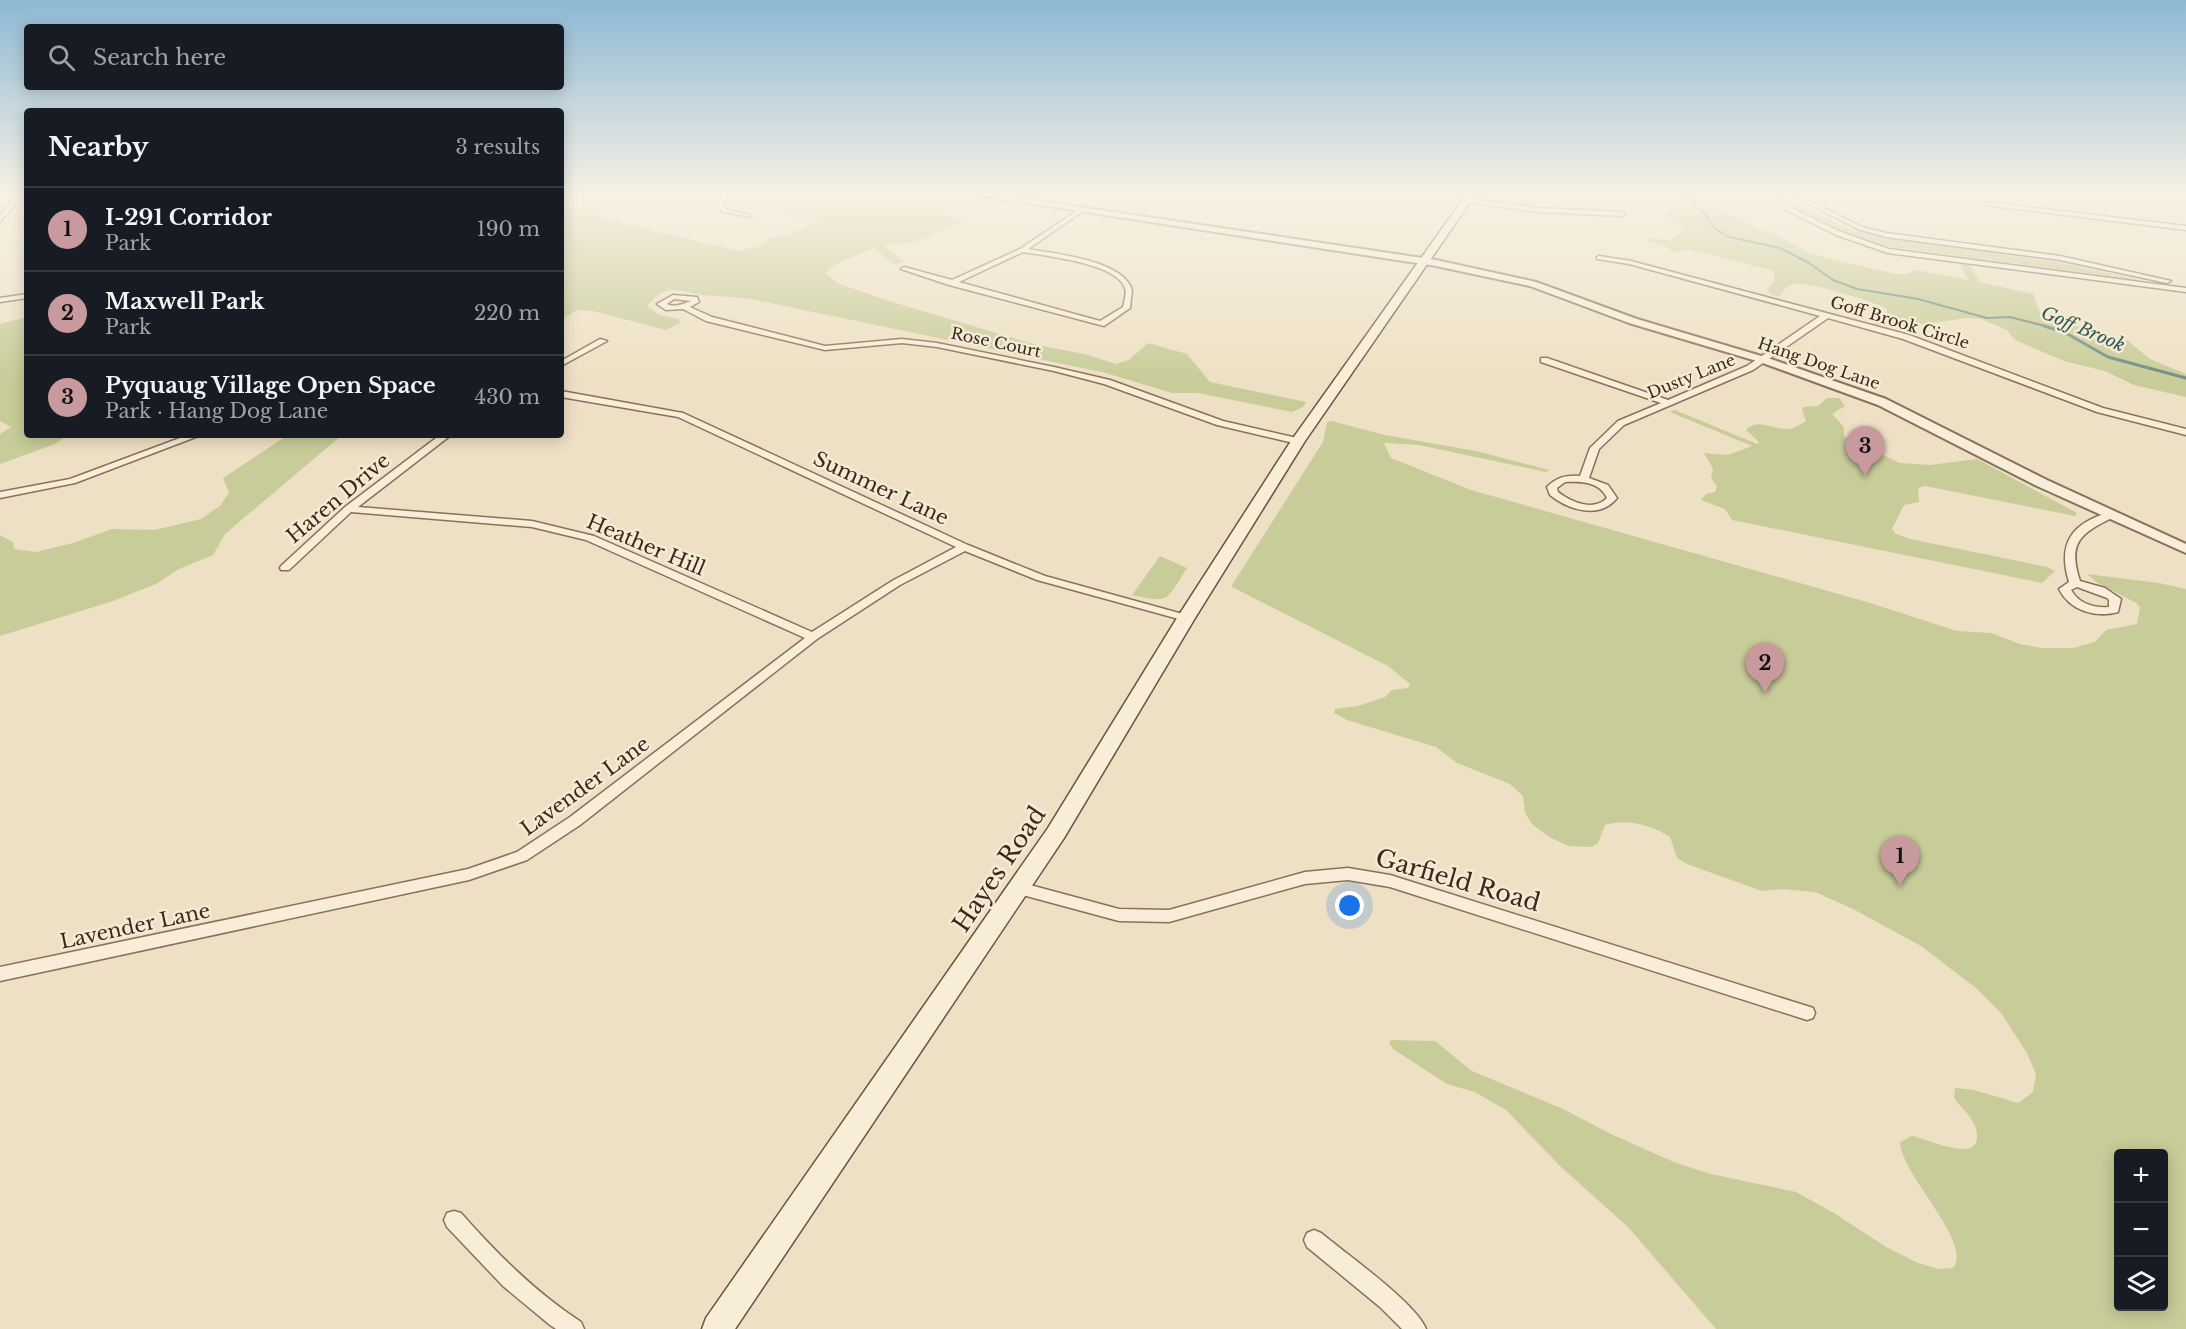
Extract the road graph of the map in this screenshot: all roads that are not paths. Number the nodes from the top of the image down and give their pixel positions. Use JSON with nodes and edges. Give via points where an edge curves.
{"nodes":[{"id":1,"x":1007,"y":257,"type":"edge"},
{"id":2,"x":1058,"y":257,"type":"edge"},
{"id":3,"x":1394,"y":257,"type":"edge"},
{"id":4,"x":1425,"y":257,"type":"edge"},
{"id":5,"x":1940,"y":257,"type":"edge"},
{"id":6,"x":2053,"y":257,"type":"edge"},
{"id":7,"x":1599,"y":258,"type":"dead end"},
{"id":8,"x":1422,"y":261,"type":"junction"},
{"id":9,"x":904,"y":268,"type":"dead end"},
{"id":10,"x":952,"y":283,"type":"junction"},
{"id":11,"x":2186,"y":285,"type":"edge"},
{"id":12,"x":2186,"y":290,"type":"edge"},
{"id":13,"x":24,"y":296,"type":"edge"},
{"id":14,"x":0,"y":300,"type":"edge"},
{"id":15,"x":684,"y":307,"type":"dead end"},
{"id":16,"x":1827,"y":315,"type":"junction"},
{"id":17,"x":603,"y":341,"type":"dead end"},
{"id":18,"x":1544,"y":360,"type":"dead end"},
{"id":19,"x":1764,"y":360,"type":"junction"},
{"id":20,"x":564,"y":362,"type":"edge"},
{"id":21,"x":564,"y":395,"type":"edge"},
{"id":22,"x":1666,"y":402,"type":"junction"},
{"id":23,"x":2186,"y":432,"type":"edge"},
{"id":24,"x":1303,"y":434,"type":"junction"},
{"id":25,"x":188,"y":438,"type":"edge"},
{"id":26,"x":442,"y":438,"type":"edge"},
{"id":27,"x":1584,"y":479,"type":"junction"},
{"id":28,"x":0,"y":495,"type":"edge"},
{"id":29,"x":349,"y":509,"type":"junction"},
{"id":30,"x":2110,"y":515,"type":"junction"},
{"id":31,"x":964,"y":547,"type":"junction"},
{"id":32,"x":2186,"y":549,"type":"edge"},
{"id":33,"x":285,"y":568,"type":"dead end"},
{"id":34,"x":2075,"y":583,"type":"dead end"},
{"id":35,"x":1186,"y":618,"type":"junction"},
{"id":36,"x":813,"y":637,"type":"junction"},
{"id":37,"x":1019,"y":888,"type":"junction"},
{"id":38,"x":0,"y":974,"type":"edge"},
{"id":39,"x":1807,"y":1013,"type":"dead end"},
{"id":40,"x":453,"y":1220,"type":"dead end"},
{"id":41,"x":1314,"y":1240,"type":"dead end"},
{"id":42,"x":574,"y":1329,"type":"edge"},
{"id":43,"x":717,"y":1329,"type":"edge"},
{"id":44,"x":1416,"y":1329,"type":"edge"}],
"edges":[{"from":1,"to":10,"type":"street"},
{"from":2,"to":10,"type":"street","via":[[1114,274],[1127,284],[1126,308],[1101,324]]},
{"from":3,"to":8,"type":"street","name":"Hang Dog Lane"},
{"from":4,"to":8,"type":"main road","name":"Hayes Road"},
{"from":5,"to":12,"type":"street"},
{"from":6,"to":11,"type":"street"},
{"from":7,"to":16,"type":"street","name":"Goff Brook Circle","via":[[1629,262]]},
{"from":8,"to":19,"type":"street","name":"Hang Dog Lane","via":[[1533,284],[1633,321]]},
{"from":8,"to":24,"type":"main road","name":"Hayes Road"},
{"from":9,"to":10,"type":"street"},
{"from":13,"to":14,"type":"street"},
{"from":15,"to":24,"type":"street","name":"Rose Court","via":[[709,319],[825,348],[902,341],[1054,369],[1107,382],[1220,423]]},
{"from":16,"to":19,"type":"street","name":"Dusty Lane"},
{"from":16,"to":23,"type":"street","name":"Goff Brook Circle","via":[[1947,351],[2100,410]]},
{"from":17,"to":20,"type":"street"},
{"from":18,"to":22,"type":"street"},
{"from":19,"to":22,"type":"street","name":"Dusty Lane"},
{"from":19,"to":30,"type":"street","name":"Hang Dog Lane","via":[[1882,402]]},
{"from":21,"to":31,"type":"street","name":"Summer Lane","via":[[680,415]]},
{"from":22,"to":27,"type":"street","name":"Dusty Lane","via":[[1607,434],[1595,448]]},
{"from":24,"to":35,"type":"main road","name":"Hayes Road"},
{"from":25,"to":28,"type":"street","via":[[72,481]]},
{"from":26,"to":29,"type":"street","name":"Haren Drive"},
{"from":27,"to":27,"type":"street","via":[[1555,482],[1553,492],[1580,506],[1609,503],[1612,498],[1608,490]]},
{"from":29,"to":33,"type":"street","name":"Haren Drive"},
{"from":29,"to":36,"type":"street","name":"Heather Hill","via":[[532,524],[590,538]]},
{"from":30,"to":32,"type":"street","name":"Hang Dog Lane"},
{"from":30,"to":34,"type":"street","via":[[2083,528],[2068,549],[2067,564]]},
{"from":31,"to":35,"type":"street","name":"Summer Lane","via":[[1041,578]]},
{"from":31,"to":36,"type":"street","name":"Lavender Lane","via":[[896,583]]},
{"from":35,"to":37,"type":"main road","name":"Hayes Road"},
{"from":36,"to":38,"type":"street","name":"Lavender Lane","via":[[575,822],[522,856],[469,874]]},
{"from":37,"to":39,"type":"street","name":"Garfield Road","via":[[1119,915],[1169,916],[1305,878],[1348,874],[1390,881]]},
{"from":37,"to":43,"type":"main road","name":"Hayes Road"},
{"from":40,"to":42,"type":"street","via":[[542,1309]]},
{"from":41,"to":44,"type":"street","via":[[1388,1300]]}]}
